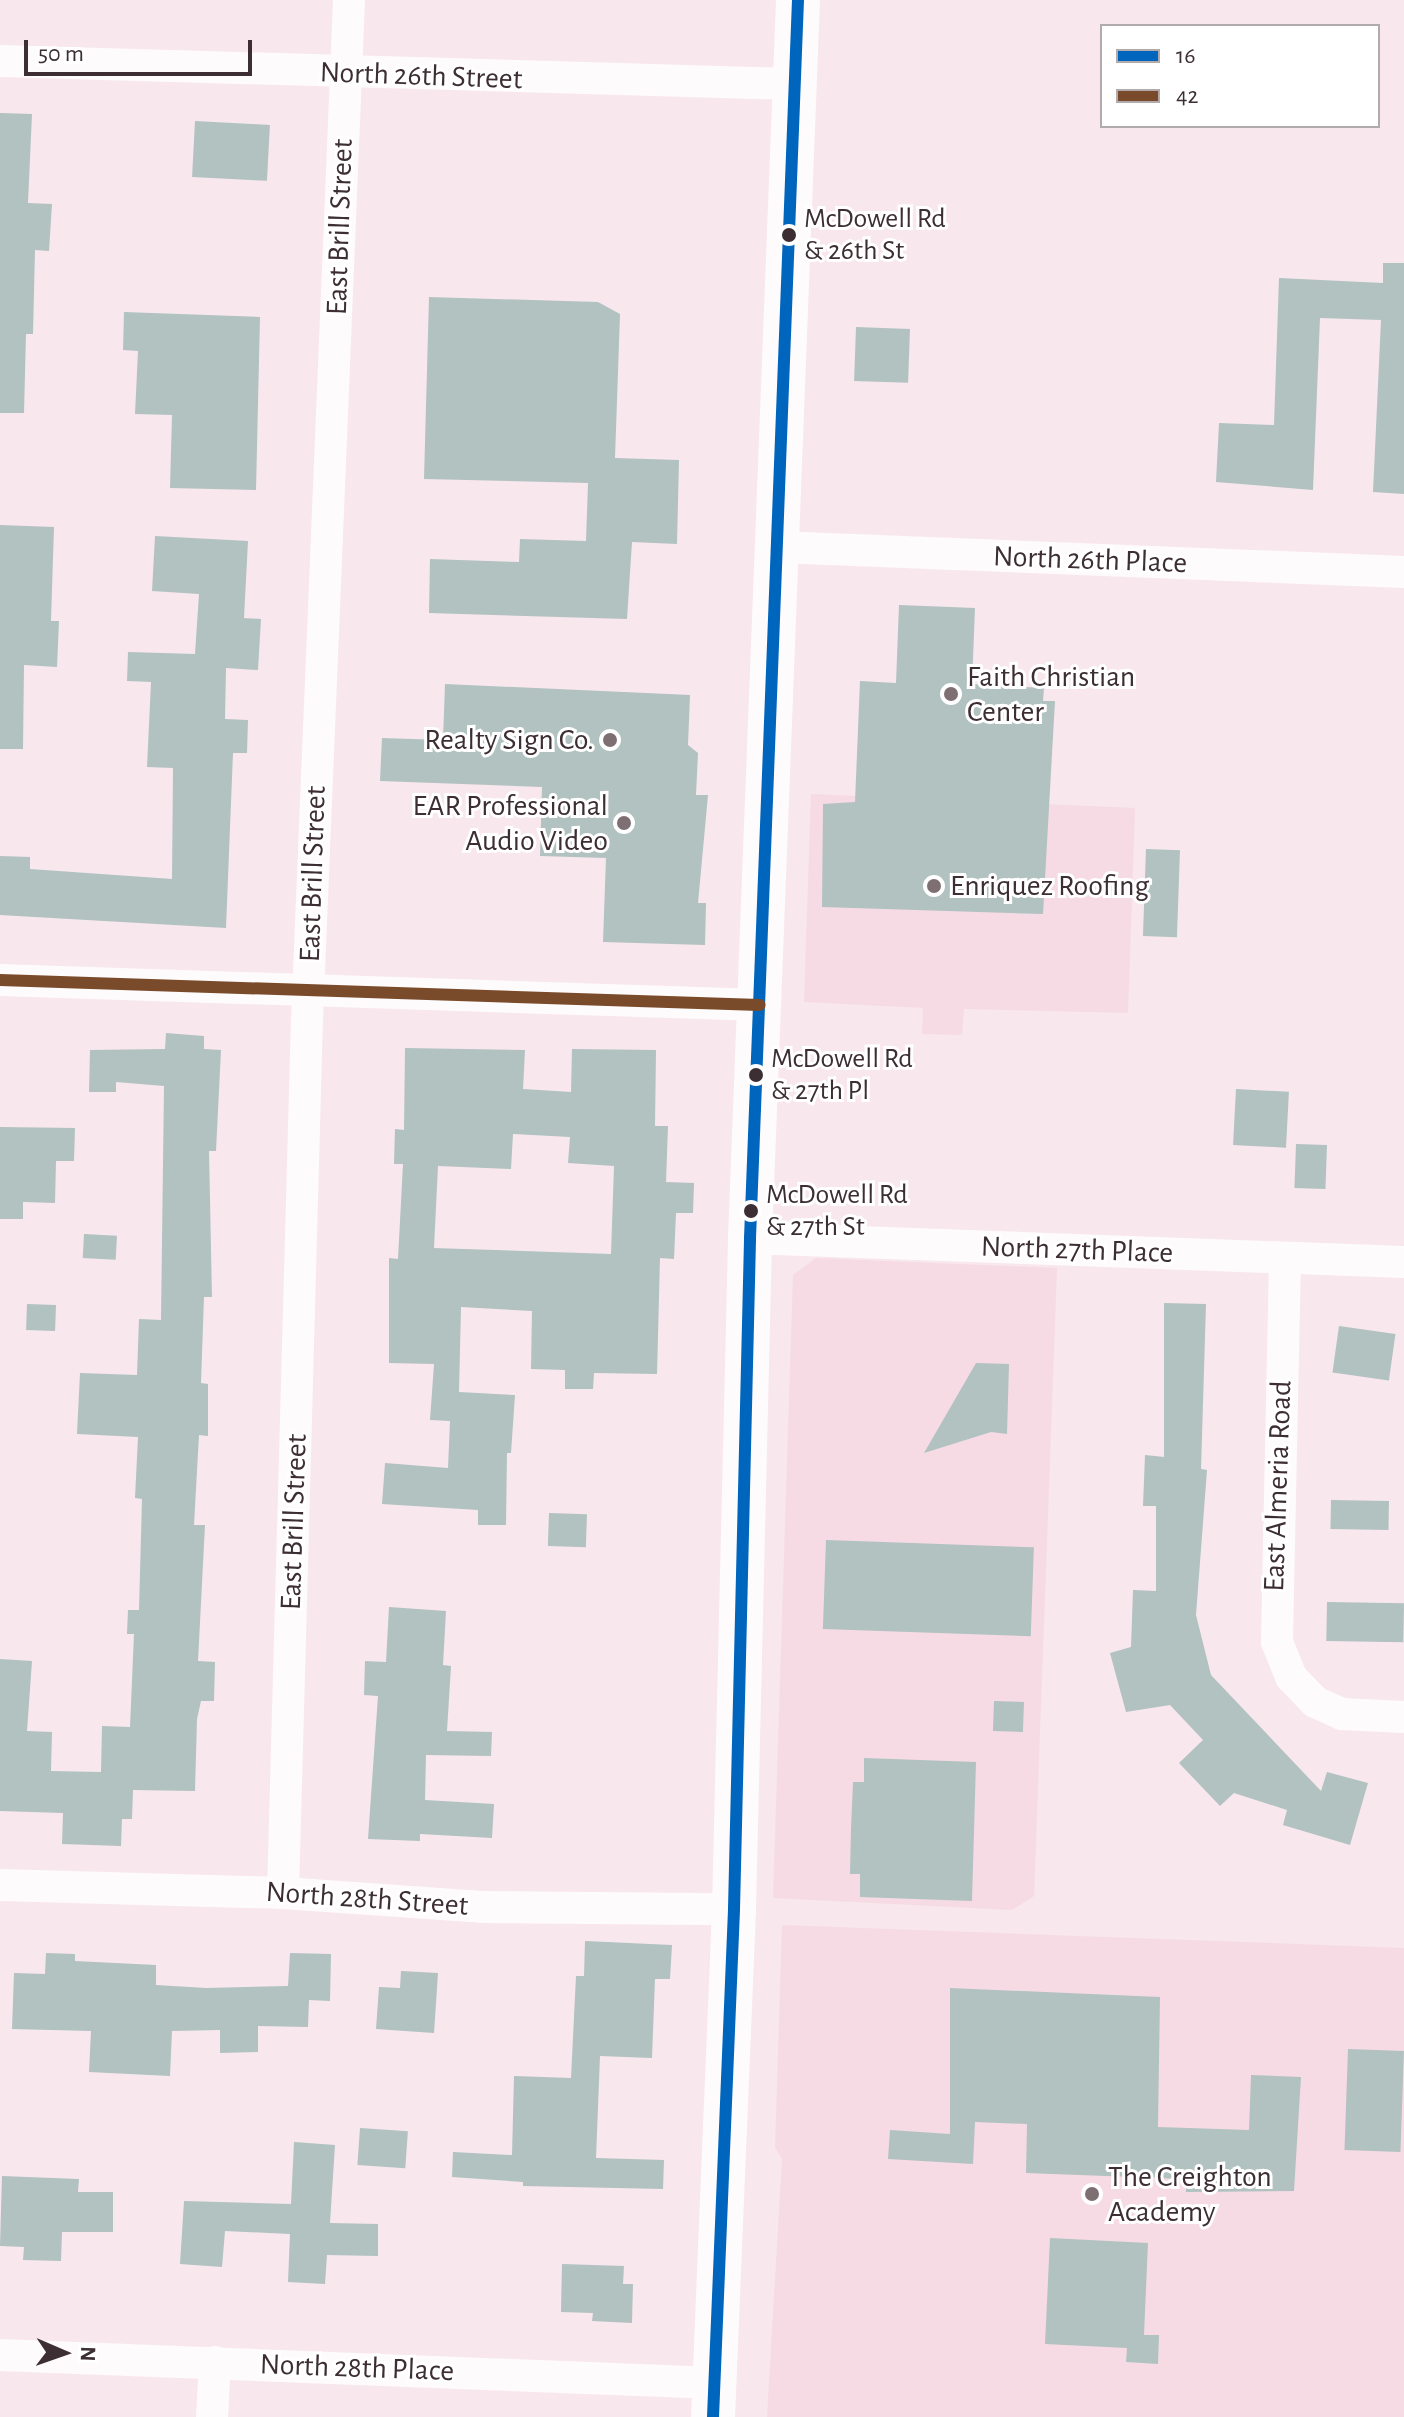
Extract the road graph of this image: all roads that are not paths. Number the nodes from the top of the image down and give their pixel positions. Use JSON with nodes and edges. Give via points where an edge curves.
{"nodes":[{"id":1,"x":349,"y":0,"type":"edge"},
{"id":2,"x":798,"y":0,"type":"edge"},
{"id":3,"x":0,"y":61,"type":"edge"},
{"id":4,"x":346,"y":74,"type":"junction"},
{"id":5,"x":795,"y":84,"type":"junction"},
{"id":6,"x":777,"y":547,"type":"junction"},
{"id":7,"x":1404,"y":572,"type":"edge"},
{"id":8,"x":0,"y":980,"type":"edge"},
{"id":9,"x":308,"y":991,"type":"junction"},
{"id":10,"x":760,"y":1005,"type":"junction"},
{"id":11,"x":750,"y":1238,"type":"junction"},
{"id":12,"x":1285,"y":1258,"type":"junction"},
{"id":13,"x":1404,"y":1262,"type":"edge"},
{"id":14,"x":1404,"y":1717,"type":"edge"},
{"id":15,"x":0,"y":1885,"type":"edge"},
{"id":16,"x":283,"y":1893,"type":"junction"},
{"id":17,"x":734,"y":1909,"type":"junction"},
{"id":18,"x":0,"y":2355,"type":"edge"},
{"id":19,"x":215,"y":2362,"type":"junction"},
{"id":20,"x":714,"y":2400,"type":"edge"},
{"id":21,"x":212,"y":2417,"type":"edge"}],
"edges":[{"from":1,"to":4,"type":"street","name":"East Brill Street"},
{"from":2,"to":5,"type":"main road"},
{"from":3,"to":4,"type":"street","name":"North 26th Street"},
{"from":4,"to":5,"type":"street","name":"North 26th Street"},
{"from":4,"to":9,"type":"street","name":"East Brill Street"},
{"from":5,"to":6,"type":"main road"},
{"from":6,"to":7,"type":"street","name":"North 26th Place"},
{"from":6,"to":10,"type":"main road"},
{"from":8,"to":9,"type":"street"},
{"from":9,"to":10,"type":"street"},
{"from":9,"to":16,"type":"street","name":"East Brill Street"},
{"from":10,"to":11,"type":"main road"},
{"from":11,"to":12,"type":"street","name":"North 27th Place"},
{"from":11,"to":17,"type":"main road"},
{"from":12,"to":13,"type":"street","name":"North 27th Place"},
{"from":12,"to":14,"type":"street","name":"East Almeria Road","via":[[1274,1628],[1291,1677],[1315,1702],[1342,1714]]},
{"from":15,"to":16,"type":"street","name":"North 28th Street"},
{"from":16,"to":17,"type":"street","name":"North 28th Street","via":[[482,1907]]},
{"from":17,"to":20,"type":"main road"},
{"from":18,"to":19,"type":"street","name":"North 28th Place"},
{"from":19,"to":20,"type":"street","name":"North 28th Place"},
{"from":19,"to":21,"type":"street"}]}
